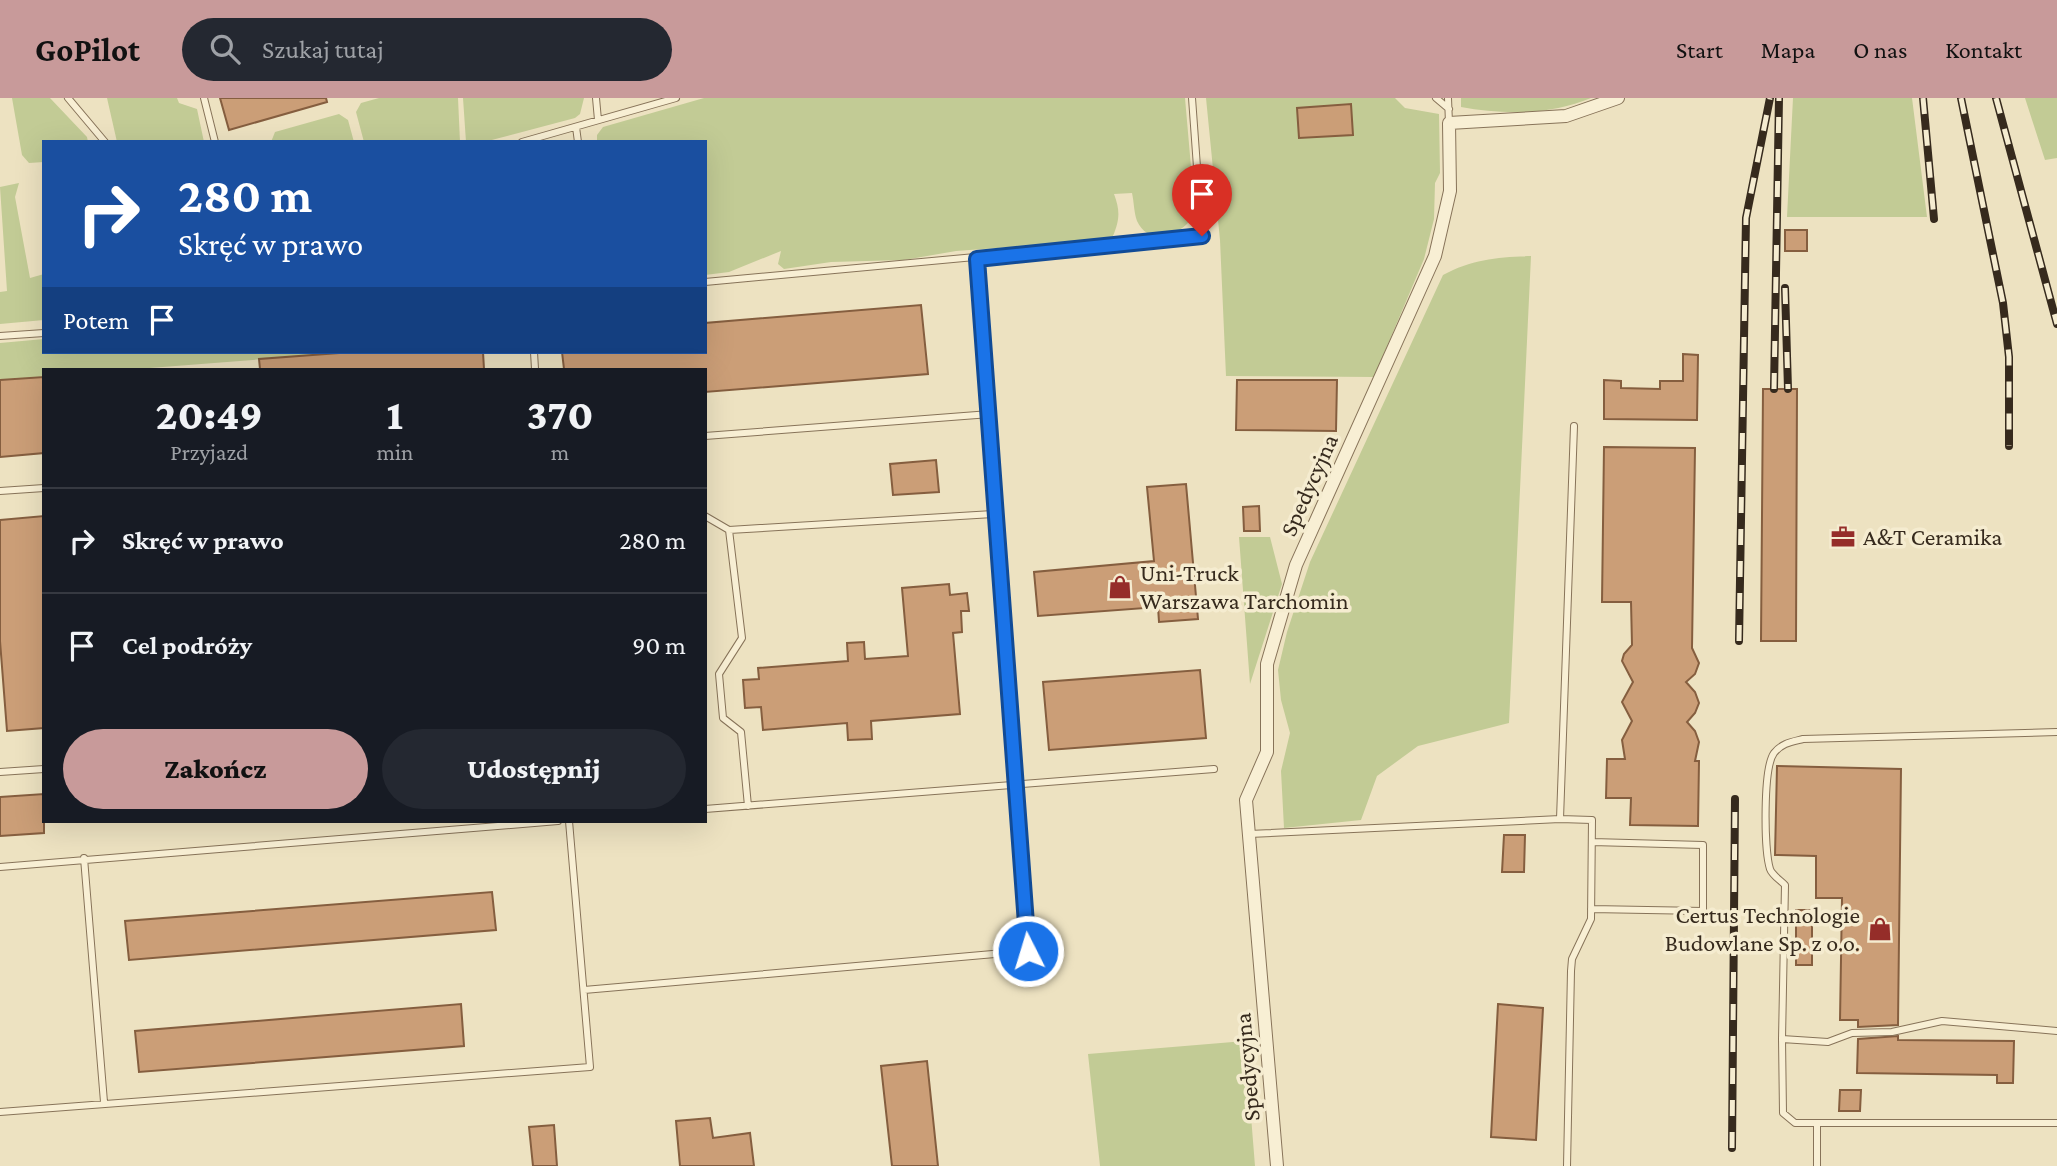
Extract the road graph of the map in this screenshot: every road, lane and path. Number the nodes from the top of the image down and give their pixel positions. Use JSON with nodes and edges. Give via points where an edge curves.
{"nodes":[{"id":1,"x":68,"y":98,"type":"edge"},
{"id":2,"x":204,"y":98,"type":"edge"},
{"id":3,"x":596,"y":98,"type":"edge"},
{"id":4,"x":676,"y":98,"type":"edge"},
{"id":5,"x":1192,"y":98,"type":"edge"},
{"id":6,"x":1436,"y":98,"type":"edge"},
{"id":7,"x":1448,"y":98,"type":"edge"},
{"id":8,"x":1618,"y":98,"type":"edge"},
{"id":9,"x":1449,"y":109,"type":"junction"},
{"id":10,"x":598,"y":120,"type":"junction"},
{"id":11,"x":1449,"y":123,"type":"junction"},
{"id":12,"x":576,"y":127,"type":"junction"},
{"id":13,"x":104,"y":140,"type":"edge"},
{"id":14,"x":214,"y":140,"type":"edge"},
{"id":15,"x":529,"y":140,"type":"edge"},
{"id":16,"x":578,"y":140,"type":"edge"},
{"id":17,"x":977,"y":259,"type":"junction"},
{"id":18,"x":707,"y":282,"type":"edge"},
{"id":19,"x":42,"y":333,"type":"edge"},
{"id":20,"x":0,"y":336,"type":"edge"},
{"id":21,"x":990,"y":414,"type":"junction"},
{"id":22,"x":1574,"y":426,"type":"dead end"},
{"id":23,"x":707,"y":436,"type":"edge"},
{"id":24,"x":42,"y":488,"type":"edge"},
{"id":25,"x":0,"y":491,"type":"edge"},
{"id":26,"x":993,"y":514,"type":"junction"},
{"id":27,"x":707,"y":517,"type":"edge"},
{"id":28,"x":729,"y":530,"type":"junction"},
{"id":29,"x":2057,"y":732,"type":"edge"},
{"id":30,"x":42,"y":769,"type":"edge"},
{"id":31,"x":1214,"y":769,"type":"dead end"},
{"id":32,"x":0,"y":772,"type":"edge"},
{"id":33,"x":1013,"y":785,"type":"junction"},
{"id":34,"x":748,"y":806,"type":"junction"},
{"id":35,"x":707,"y":809,"type":"edge"},
{"id":36,"x":1560,"y":819,"type":"junction"},
{"id":37,"x":532,"y":823,"type":"edge"},
{"id":38,"x":569,"y":823,"type":"edge"},
{"id":39,"x":1247,"y":835,"type":"junction"},
{"id":40,"x":1592,"y":842,"type":"junction"},
{"id":41,"x":84,"y":858,"type":"junction"},
{"id":42,"x":0,"y":867,"type":"edge"},
{"id":43,"x":1591,"y":909,"type":"junction"},
{"id":44,"x":584,"y":990,"type":"junction"},
{"id":45,"x":2057,"y":1031,"type":"edge"},
{"id":46,"x":1782,"y":1040,"type":"junction"},
{"id":47,"x":104,"y":1102,"type":"junction"},
{"id":48,"x":0,"y":1112,"type":"edge"},
{"id":49,"x":1817,"y":1123,"type":"junction"},
{"id":50,"x":2057,"y":1123,"type":"edge"},
{"id":51,"x":1277,"y":1166,"type":"edge"},
{"id":52,"x":1567,"y":1166,"type":"edge"},
{"id":53,"x":1817,"y":1166,"type":"edge"}],
"edges":[{"from":1,"to":13,"type":"lane"},
{"from":2,"to":14,"type":"lane"},
{"from":3,"to":10,"type":"lane"},
{"from":4,"to":10,"type":"lane"},
{"from":5,"to":17,"type":"lane","via":[[1202,236]]},
{"from":6,"to":9,"type":"lane"},
{"from":7,"to":9,"type":"lane"},
{"from":8,"to":11,"type":"street","via":[[1566,116]]},
{"from":9,"to":11,"type":"lane"},
{"from":10,"to":12,"type":"lane"},
{"from":11,"to":39,"type":"street","name":"Spedycyjna","via":[[1450,191],[1435,256],[1296,565],[1267,664],[1267,752],[1246,800]]},
{"from":12,"to":15,"type":"lane"},
{"from":12,"to":16,"type":"lane"},
{"from":17,"to":18,"type":"lane"},
{"from":17,"to":21,"type":"lane"},
{"from":19,"to":20,"type":"lane"},
{"from":21,"to":23,"type":"lane"},
{"from":21,"to":26,"type":"lane"},
{"from":22,"to":36,"type":"lane"},
{"from":24,"to":25,"type":"lane"},
{"from":26,"to":28,"type":"lane"},
{"from":26,"to":33,"type":"lane"},
{"from":27,"to":28,"type":"lane"},
{"from":28,"to":34,"type":"lane","via":[[742,638],[719,674],[723,718],[741,732]]},
{"from":29,"to":46,"type":"lane","via":[[1803,739],[1782,745],[1772,756],[1767,852],[1771,872],[1785,885]]},
{"from":30,"to":32,"type":"lane"},
{"from":31,"to":33,"type":"lane"},
{"from":33,"to":34,"type":"lane"},
{"from":33,"to":44,"type":"lane","via":[[1028,951]]},
{"from":34,"to":35,"type":"lane"},
{"from":36,"to":39,"type":"lane"},
{"from":36,"to":40,"type":"lane","via":[[1592,820]]},
{"from":37,"to":41,"type":"lane"},
{"from":38,"to":44,"type":"lane"},
{"from":39,"to":51,"type":"street","name":"Spedycyjna"},
{"from":40,"to":43,"type":"lane"},
{"from":40,"to":43,"type":"lane","via":[[1703,845],[1703,911]]},
{"from":41,"to":42,"type":"lane"},
{"from":41,"to":47,"type":"lane"},
{"from":43,"to":52,"type":"lane","via":[[1591,919],[1572,959]]},
{"from":44,"to":47,"type":"lane","via":[[590,1067]]},
{"from":45,"to":46,"type":"lane","via":[[1942,1021],[1892,1032],[1852,1033],[1828,1042]]},
{"from":46,"to":49,"type":"lane","via":[[1783,1113],[1795,1123]]},
{"from":47,"to":48,"type":"lane"},
{"from":49,"to":50,"type":"lane"},
{"from":49,"to":53,"type":"lane"}]}
